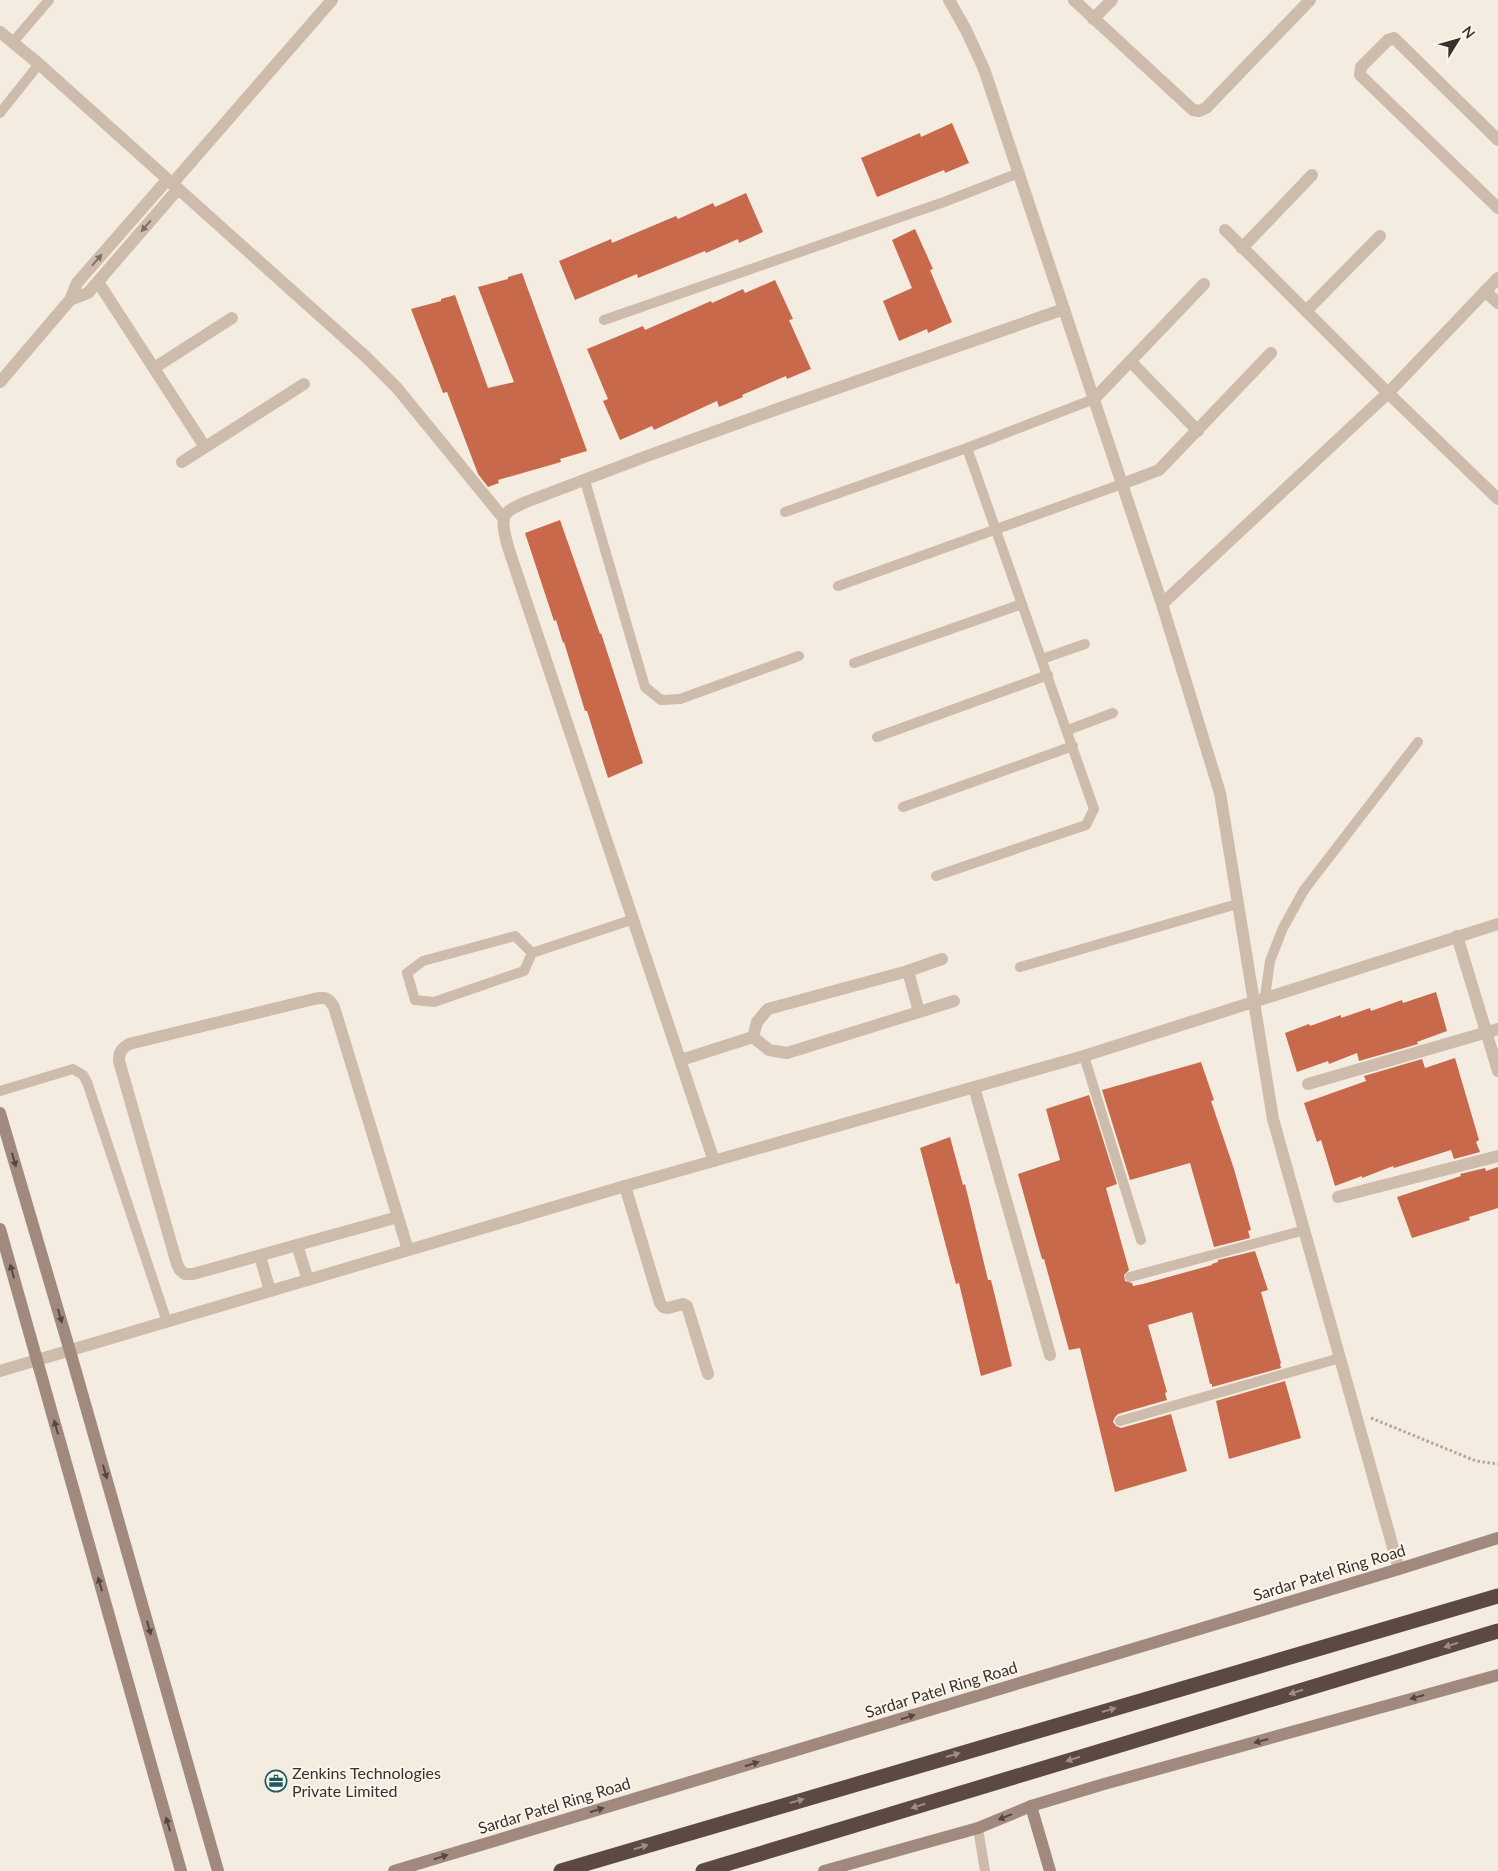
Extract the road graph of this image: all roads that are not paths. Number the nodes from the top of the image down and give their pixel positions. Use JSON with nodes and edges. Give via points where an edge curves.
{"nodes":[{"id":1,"x":49,"y":0,"type":"edge"},
{"id":2,"x":332,"y":0,"type":"edge"},
{"id":3,"x":949,"y":0,"type":"edge"},
{"id":4,"x":1074,"y":0,"type":"edge"},
{"id":5,"x":1112,"y":0,"type":"edge"},
{"id":6,"x":1310,"y":0,"type":"edge"},
{"id":7,"x":1093,"y":19,"type":"junction"},
{"id":8,"x":0,"y":32,"type":"edge"},
{"id":9,"x":13,"y":42,"type":"junction"},
{"id":10,"x":39,"y":64,"type":"junction"},
{"id":11,"x":0,"y":114,"type":"edge"},
{"id":12,"x":1498,"y":140,"type":"edge"},
{"id":13,"x":1019,"y":173,"type":"junction"},
{"id":14,"x":1312,"y":175,"type":"dead end"},
{"id":15,"x":172,"y":184,"type":"junction"},
{"id":16,"x":1498,"y":208,"type":"edge"},
{"id":17,"x":1225,"y":230,"type":"dead end"},
{"id":18,"x":1380,"y":236,"type":"dead end"},
{"id":19,"x":1242,"y":248,"type":"junction"},
{"id":20,"x":1498,"y":278,"type":"edge"},
{"id":21,"x":98,"y":282,"type":"junction"},
{"id":22,"x":1204,"y":284,"type":"dead end"},
{"id":23,"x":1486,"y":291,"type":"junction"},
{"id":24,"x":70,"y":300,"type":"junction"},
{"id":25,"x":1498,"y":303,"type":"edge"},
{"id":26,"x":1064,"y":309,"type":"junction"},
{"id":27,"x":1306,"y":311,"type":"junction"},
{"id":28,"x":232,"y":318,"type":"dead end"},
{"id":29,"x":604,"y":320,"type":"dead end"},
{"id":30,"x":1271,"y":352,"type":"dead end"},
{"id":31,"x":1131,"y":362,"type":"junction"},
{"id":32,"x":154,"y":368,"type":"junction"},
{"id":33,"x":0,"y":382,"type":"edge"},
{"id":34,"x":304,"y":384,"type":"dead end"},
{"id":35,"x":1388,"y":393,"type":"junction"},
{"id":36,"x":1094,"y":399,"type":"junction"},
{"id":37,"x":1198,"y":431,"type":"junction"},
{"id":38,"x":205,"y":447,"type":"junction"},
{"id":39,"x":967,"y":448,"type":"junction"},
{"id":40,"x":182,"y":462,"type":"dead end"},
{"id":41,"x":585,"y":481,"type":"junction"},
{"id":42,"x":1122,"y":484,"type":"junction"},
{"id":43,"x":1498,"y":499,"type":"edge"},
{"id":44,"x":785,"y":512,"type":"dead end"},
{"id":45,"x":504,"y":520,"type":"junction"},
{"id":46,"x":995,"y":529,"type":"junction"},
{"id":47,"x":838,"y":586,"type":"dead end"},
{"id":48,"x":1022,"y":604,"type":"junction"},
{"id":49,"x":1162,"y":604,"type":"junction"},
{"id":50,"x":1085,"y":644,"type":"dead end"},
{"id":51,"x":799,"y":656,"type":"dead end"},
{"id":52,"x":1042,"y":659,"type":"junction"},
{"id":53,"x":854,"y":663,"type":"dead end"},
{"id":54,"x":1048,"y":675,"type":"junction"},
{"id":55,"x":1113,"y":714,"type":"dead end"},
{"id":56,"x":1068,"y":730,"type":"junction"},
{"id":57,"x":877,"y":737,"type":"dead end"},
{"id":58,"x":1418,"y":742,"type":"dead end"},
{"id":59,"x":1073,"y":746,"type":"junction"},
{"id":60,"x":903,"y":807,"type":"dead end"},
{"id":61,"x":936,"y":876,"type":"dead end"},
{"id":62,"x":1237,"y":904,"type":"junction"},
{"id":63,"x":634,"y":919,"type":"junction"},
{"id":64,"x":1498,"y":924,"type":"edge"},
{"id":65,"x":1457,"y":936,"type":"junction"},
{"id":66,"x":532,"y":953,"type":"junction"},
{"id":67,"x":942,"y":959,"type":"dead end"},
{"id":68,"x":1020,"y":967,"type":"dead end"},
{"id":69,"x":908,"y":971,"type":"junction"},
{"id":70,"x":1259,"y":999,"type":"junction"},
{"id":71,"x":954,"y":1001,"type":"dead end"},
{"id":72,"x":919,"y":1012,"type":"junction"},
{"id":73,"x":1492,"y":1031,"type":"edge"},
{"id":74,"x":753,"y":1037,"type":"junction"},
{"id":75,"x":1084,"y":1056,"type":"junction"},
{"id":76,"x":681,"y":1060,"type":"junction"},
{"id":77,"x":1498,"y":1071,"type":"edge"},
{"id":78,"x":1308,"y":1084,"type":"dead end"},
{"id":79,"x":974,"y":1086,"type":"junction"},
{"id":80,"x":0,"y":1091,"type":"edge"},
{"id":81,"x":0,"y":1113,"type":"edge"},
{"id":82,"x":1498,"y":1156,"type":"edge"},
{"id":83,"x":714,"y":1161,"type":"junction"},
{"id":84,"x":626,"y":1186,"type":"junction"},
{"id":85,"x":1338,"y":1197,"type":"dead end"},
{"id":86,"x":398,"y":1216,"type":"junction"},
{"id":87,"x":0,"y":1229,"type":"edge"},
{"id":88,"x":1305,"y":1230,"type":"junction"},
{"id":89,"x":1140,"y":1240,"type":"dead end"},
{"id":90,"x":297,"y":1245,"type":"junction"},
{"id":91,"x":408,"y":1250,"type":"junction"},
{"id":92,"x":260,"y":1256,"type":"junction"},
{"id":93,"x":1130,"y":1277,"type":"dead end"},
{"id":94,"x":308,"y":1280,"type":"junction"},
{"id":95,"x":270,"y":1291,"type":"junction"},
{"id":96,"x":167,"y":1322,"type":"junction"},
{"id":97,"x":70,"y":1351,"type":"junction"},
{"id":98,"x":1050,"y":1355,"type":"dead end"},
{"id":99,"x":1340,"y":1358,"type":"junction"},
{"id":100,"x":36,"y":1360,"type":"junction"},
{"id":101,"x":0,"y":1371,"type":"edge"},
{"id":102,"x":708,"y":1374,"type":"dead end"},
{"id":103,"x":1120,"y":1421,"type":"dead end"},
{"id":104,"x":1498,"y":1538,"type":"edge"},
{"id":105,"x":1399,"y":1570,"type":"junction"},
{"id":106,"x":1498,"y":1596,"type":"edge"},
{"id":107,"x":1498,"y":1631,"type":"edge"},
{"id":108,"x":1498,"y":1675,"type":"edge"},
{"id":109,"x":1031,"y":1806,"type":"junction"},
{"id":110,"x":978,"y":1828,"type":"junction"},
{"id":111,"x":182,"y":1871,"type":"edge"},
{"id":112,"x":218,"y":1871,"type":"edge"},
{"id":113,"x":394,"y":1871,"type":"edge"},
{"id":114,"x":561,"y":1871,"type":"edge"},
{"id":115,"x":703,"y":1871,"type":"edge"},
{"id":116,"x":824,"y":1871,"type":"edge"},
{"id":117,"x":985,"y":1871,"type":"edge"},
{"id":118,"x":1050,"y":1871,"type":"edge"}],
"edges":[{"from":1,"to":9,"type":"lane"},
{"from":2,"to":15,"type":"street"},
{"from":3,"to":13,"type":"street","via":[[984,69]]},
{"from":4,"to":7,"type":"street"},
{"from":5,"to":7,"type":"street"},
{"from":6,"to":7,"type":"street","via":[[1206,108],[1199,110],[1193,110]]},
{"from":8,"to":9,"type":"street"},
{"from":9,"to":10,"type":"street"},
{"from":10,"to":11,"type":"lane"},
{"from":10,"to":15,"type":"street"},
{"from":12,"to":16,"type":"street","via":[[1394,38],[1361,67],[1360,75]]},
{"from":13,"to":26,"type":"street"},
{"from":13,"to":29,"type":"lane"},
{"from":14,"to":19,"type":"street"},
{"from":15,"to":21,"type":"street","one_way":true},
{"from":24,"to":15,"type":"street","one_way":true,"via":[[77,283]]},
{"from":15,"to":45,"type":"street","via":[[397,388]]},
{"from":17,"to":19,"type":"street"},
{"from":18,"to":27,"type":"street"},
{"from":19,"to":27,"type":"street"},
{"from":20,"to":23,"type":"street"},
{"from":21,"to":24,"type":"street","via":[[88,293]]},
{"from":21,"to":32,"type":"street"},
{"from":22,"to":31,"type":"street"},
{"from":23,"to":25,"type":"street"},
{"from":23,"to":35,"type":"street"},
{"from":24,"to":33,"type":"street"},
{"from":26,"to":36,"type":"street"},
{"from":26,"to":41,"type":"street","via":[[786,406]]},
{"from":27,"to":35,"type":"street"},
{"from":28,"to":32,"type":"street"},
{"from":30,"to":37,"type":"street"},
{"from":31,"to":36,"type":"street"},
{"from":31,"to":37,"type":"street"},
{"from":32,"to":38,"type":"street"},
{"from":34,"to":38,"type":"street"},
{"from":35,"to":43,"type":"street"},
{"from":35,"to":49,"type":"street"},
{"from":36,"to":39,"type":"lane"},
{"from":36,"to":42,"type":"street"},
{"from":37,"to":42,"type":"street","via":[[1159,470]]},
{"from":38,"to":40,"type":"street"},
{"from":39,"to":44,"type":"lane"},
{"from":39,"to":46,"type":"lane"},
{"from":41,"to":45,"type":"street","via":[[510,510]]},
{"from":41,"to":51,"type":"lane","via":[[645,687],[661,700],[680,699]]},
{"from":42,"to":46,"type":"lane"},
{"from":42,"to":49,"type":"street"},
{"from":45,"to":63,"type":"street","via":[[516,571]]},
{"from":46,"to":47,"type":"lane"},
{"from":46,"to":48,"type":"lane"},
{"from":48,"to":52,"type":"lane"},
{"from":48,"to":53,"type":"lane"},
{"from":49,"to":62,"type":"street","via":[[1220,793]]},
{"from":50,"to":52,"type":"lane"},
{"from":52,"to":54,"type":"lane"},
{"from":54,"to":56,"type":"lane"},
{"from":54,"to":57,"type":"lane"},
{"from":55,"to":56,"type":"lane"},
{"from":56,"to":59,"type":"lane"},
{"from":58,"to":70,"type":"lane","via":[[1304,890],[1283,928]]},
{"from":59,"to":60,"type":"lane"},
{"from":59,"to":61,"type":"lane","via":[[1094,809],[1086,825]]},
{"from":62,"to":68,"type":"lane"},
{"from":62,"to":70,"type":"street"},
{"from":63,"to":66,"type":"lane"},
{"from":63,"to":76,"type":"street"},
{"from":64,"to":65,"type":"street"},
{"from":65,"to":70,"type":"street"},
{"from":65,"to":73,"type":"street"},
{"from":66,"to":66,"type":"lane","via":[[515,936],[423,961],[408,973],[415,1000],[434,1002],[524,971]]},
{"from":67,"to":69,"type":"street"},
{"from":69,"to":72,"type":"street"},
{"from":69,"to":74,"type":"street","via":[[768,1008],[757,1022]]},
{"from":70,"to":75,"type":"street"},
{"from":70,"to":88,"type":"street","via":[[1273,1119]]},
{"from":71,"to":72,"type":"street"},
{"from":72,"to":74,"type":"street","via":[[787,1053],[769,1050]]},
{"from":73,"to":77,"type":"street"},
{"from":73,"to":78,"type":"street"},
{"from":74,"to":76,"type":"street"},
{"from":75,"to":79,"type":"street"},
{"from":75,"to":89,"type":"lane"},
{"from":76,"to":83,"type":"street"},
{"from":79,"to":83,"type":"street"},
{"from":79,"to":98,"type":"street"},
{"from":80,"to":96,"type":"lane","via":[[73,1069],[83,1075]]},
{"from":81,"to":97,"type":"street","one_way":true},
{"from":82,"to":85,"type":"street"},
{"from":83,"to":84,"type":"street"},
{"from":84,"to":91,"type":"street"},
{"from":84,"to":102,"type":"street","via":[[660,1303],[668,1308],[687,1306]]},
{"from":86,"to":90,"type":"street"},
{"from":86,"to":91,"type":"street"},
{"from":86,"to":92,"type":"street","via":[[330,1000],[324,997],[314,999],[121,1048],[120,1061],[180,1270],[193,1274]]},
{"from":100,"to":87,"type":"street","one_way":true},
{"from":88,"to":93,"type":"lane"},
{"from":88,"to":99,"type":"street"},
{"from":90,"to":92,"type":"street"},
{"from":90,"to":94,"type":"street"},
{"from":91,"to":94,"type":"street"},
{"from":92,"to":95,"type":"street"},
{"from":94,"to":95,"type":"street"},
{"from":95,"to":96,"type":"street"},
{"from":96,"to":97,"type":"street"},
{"from":97,"to":100,"type":"street"},
{"from":97,"to":112,"type":"street","one_way":true},
{"from":99,"to":103,"type":"lane"},
{"from":99,"to":105,"type":"street"},
{"from":100,"to":101,"type":"street"},
{"from":111,"to":100,"type":"street","one_way":true},
{"from":104,"to":105,"type":"street","name":"Sardar Patel Ring Road"},
{"from":113,"to":105,"type":"street","name":"Sardar Patel Ring Road","one_way":true},
{"from":114,"to":106,"type":"highway","one_way":true},
{"from":107,"to":115,"type":"highway","one_way":true},
{"from":108,"to":109,"type":"street","one_way":true},
{"from":109,"to":110,"type":"street","one_way":true},
{"from":109,"to":118,"type":"street"},
{"from":110,"to":116,"type":"street"},
{"from":110,"to":117,"type":"lane"}]}
